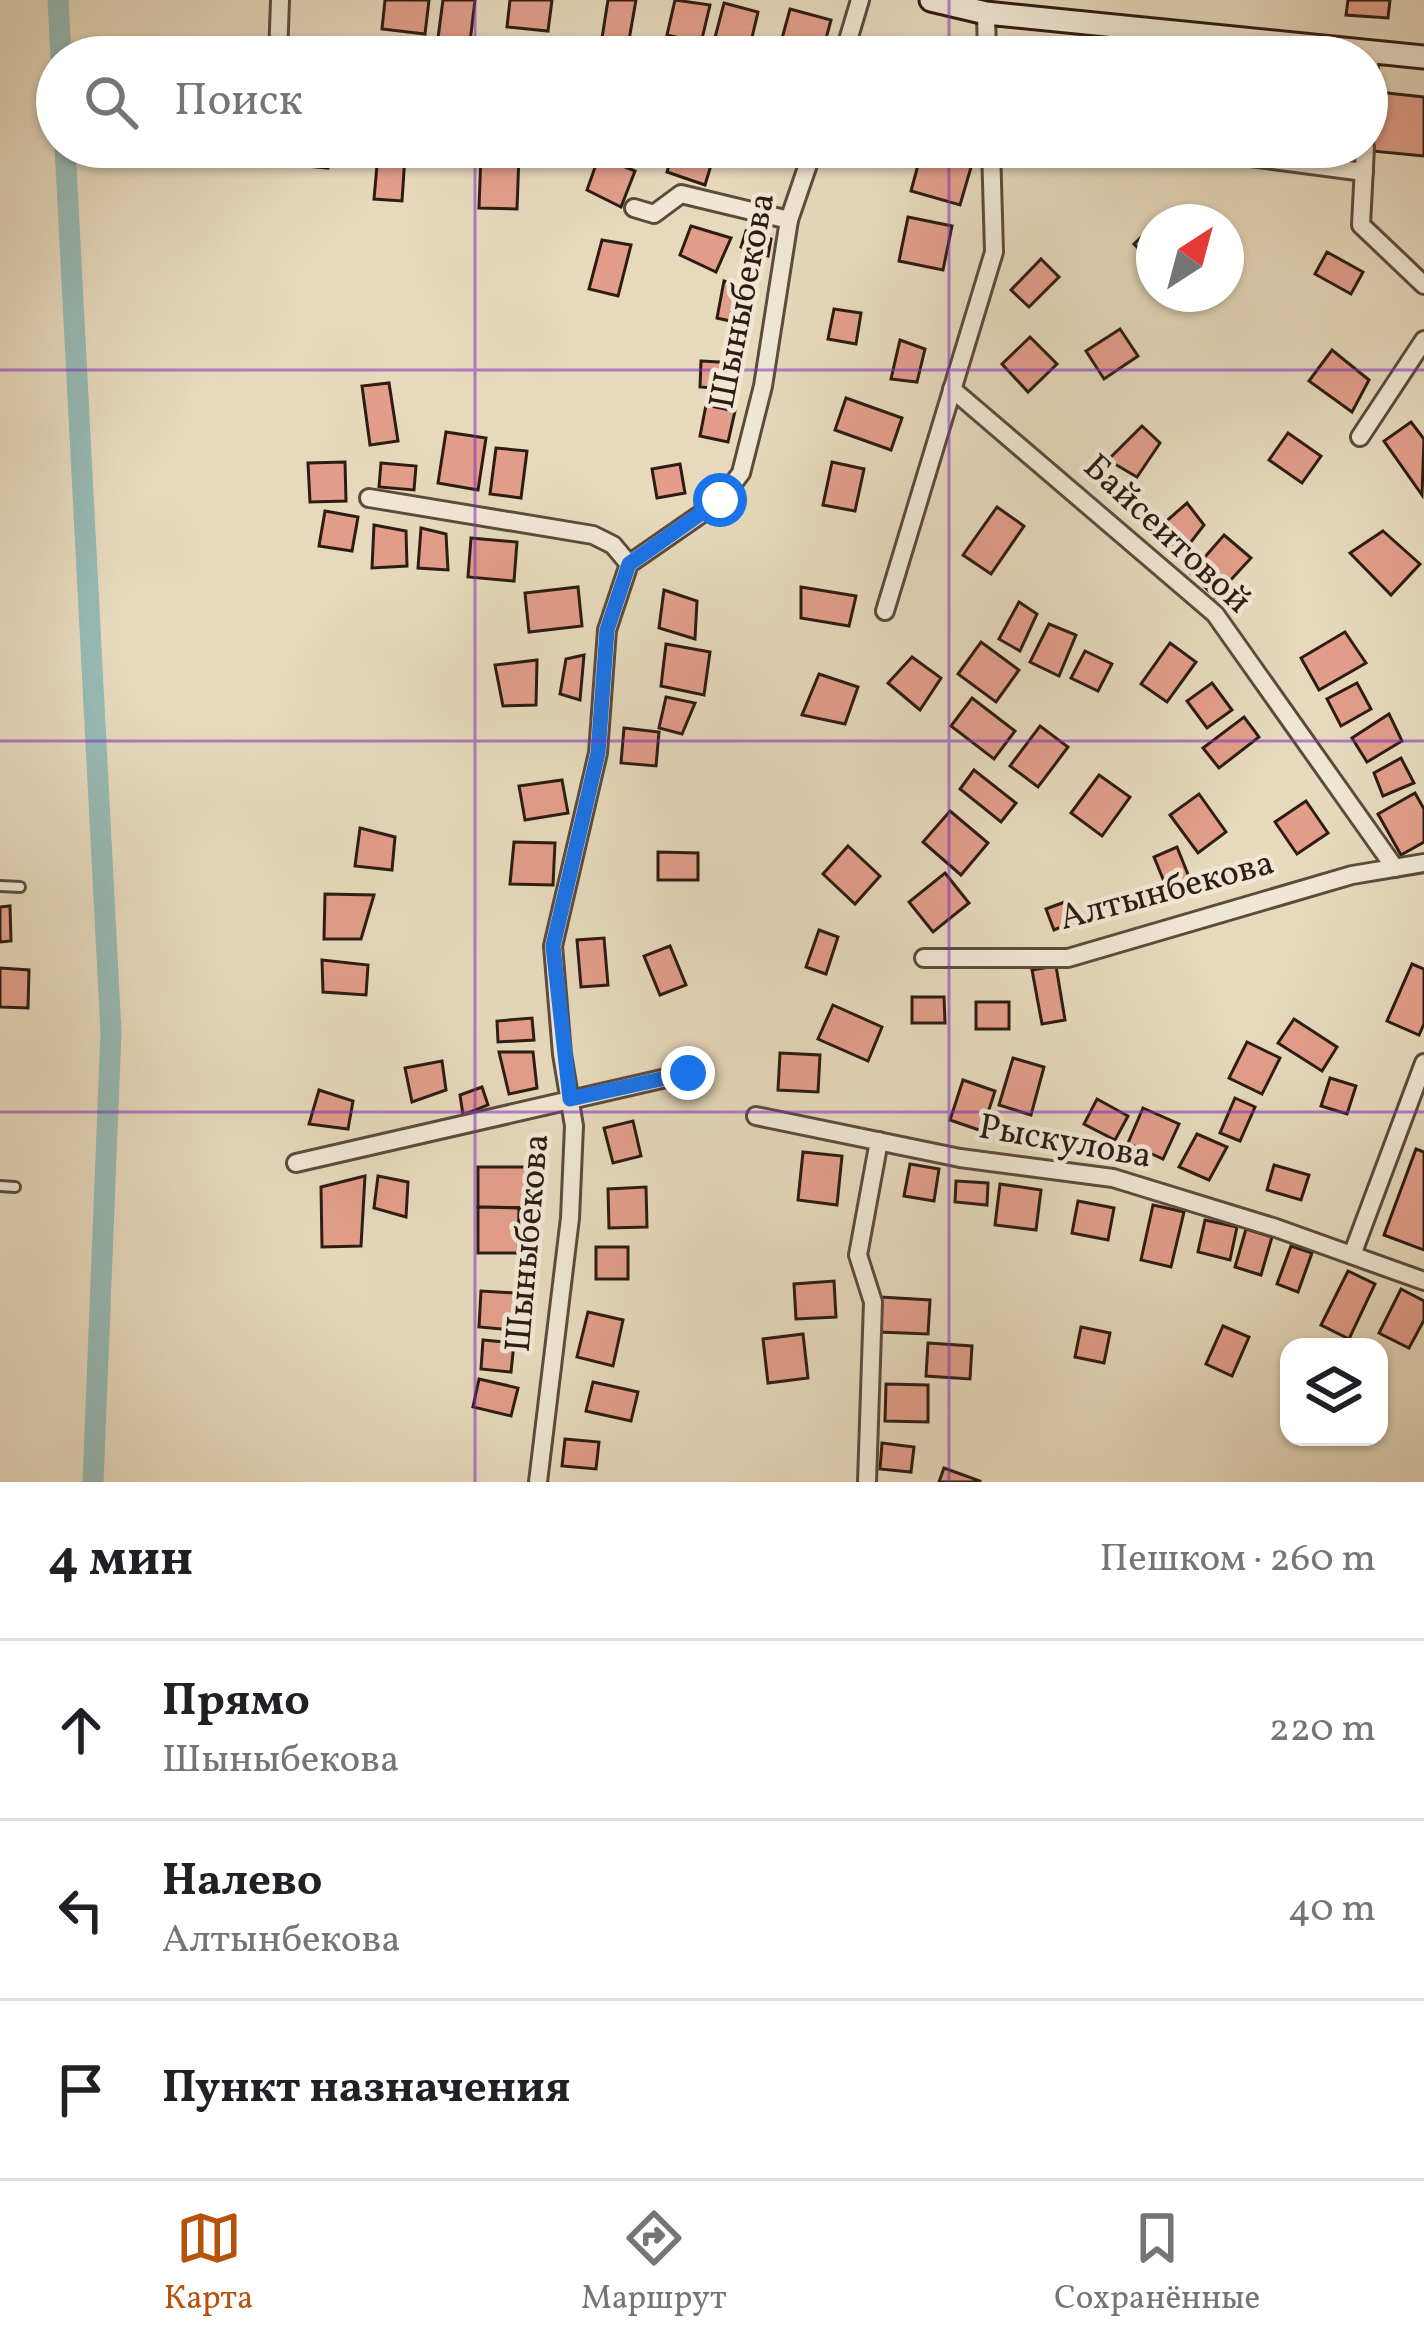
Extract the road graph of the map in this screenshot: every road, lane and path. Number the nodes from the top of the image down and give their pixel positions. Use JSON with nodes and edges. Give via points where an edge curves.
{"nodes":[{"id":1,"x":280,"y":0,"type":"edge"},
{"id":2,"x":860,"y":0,"type":"edge"},
{"id":3,"x":931,"y":0,"type":"edge"},
{"id":4,"x":986,"y":13,"type":"junction"},
{"id":5,"x":1184,"y":32,"type":"junction"},
{"id":6,"x":279,"y":36,"type":"edge"},
{"id":7,"x":849,"y":36,"type":"edge"},
{"id":8,"x":987,"y":36,"type":"edge"},
{"id":9,"x":1184,"y":36,"type":"edge"},
{"id":10,"x":1223,"y":36,"type":"edge"},
{"id":11,"x":1388,"y":53,"type":"edge"},
{"id":12,"x":1424,"y":57,"type":"edge"},
{"id":13,"x":807,"y":168,"type":"edge"},
{"id":14,"x":992,"y":168,"type":"edge"},
{"id":15,"x":1334,"y":168,"type":"edge"},
{"id":16,"x":1364,"y":168,"type":"edge"},
{"id":17,"x":1364,"y":172,"type":"junction"},
{"id":18,"x":634,"y":208,"type":"dead end"},
{"id":19,"x":789,"y":220,"type":"junction"},
{"id":20,"x":1424,"y":285,"type":"edge"},
{"id":21,"x":1424,"y":340,"type":"edge"},
{"id":22,"x":952,"y":389,"type":"junction"},
{"id":23,"x":1360,"y":436,"type":"dead end"},
{"id":24,"x":369,"y":498,"type":"dead end"},
{"id":25,"x":629,"y":564,"type":"junction"},
{"id":26,"x":885,"y":611,"type":"dead end"},
{"id":27,"x":1424,"y":863,"type":"edge"},
{"id":28,"x":1395,"y":868,"type":"junction"},
{"id":29,"x":0,"y":886,"type":"edge"},
{"id":30,"x":20,"y":887,"type":"dead end"},
{"id":31,"x":925,"y":958,"type":"dead end"},
{"id":32,"x":1424,"y":1063,"type":"edge"},
{"id":33,"x":688,"y":1073,"type":"dead end"},
{"id":34,"x":570,"y":1099,"type":"junction"},
{"id":35,"x":756,"y":1116,"type":"dead end"},
{"id":36,"x":879,"y":1142,"type":"junction"},
{"id":37,"x":296,"y":1163,"type":"dead end"},
{"id":38,"x":0,"y":1186,"type":"edge"},
{"id":39,"x":15,"y":1187,"type":"dead end"},
{"id":40,"x":1352,"y":1255,"type":"junction"},
{"id":41,"x":1424,"y":1281,"type":"edge"},
{"id":42,"x":538,"y":1482,"type":"edge"},
{"id":43,"x":867,"y":1482,"type":"edge"}],
"edges":[{"from":1,"to":6,"type":"street"},
{"from":2,"to":7,"type":"street"},
{"from":3,"to":4,"type":"street"},
{"from":4,"to":5,"type":"street"},
{"from":4,"to":8,"type":"street"},
{"from":5,"to":9,"type":"street"},
{"from":5,"to":10,"type":"street"},
{"from":11,"to":12,"type":"street"},
{"from":13,"to":19,"type":"street","name":"Шыныбекова"},
{"from":14,"to":22,"type":"street","via":[[994,252]]},
{"from":15,"to":17,"type":"street"},
{"from":16,"to":17,"type":"street"},
{"from":17,"to":20,"type":"street","via":[[1361,225]]},
{"from":18,"to":19,"type":"street","via":[[654,214],[681,194]]},
{"from":19,"to":25,"type":"street","name":"Шыныбекова","via":[[741,473],[720,500]]},
{"from":21,"to":23,"type":"street"},
{"from":22,"to":26,"type":"street"},
{"from":22,"to":28,"type":"street","name":"Байсеитовой","via":[[1216,614]]},
{"from":24,"to":25,"type":"street","via":[[593,535]]},
{"from":25,"to":34,"type":"street","name":"Шыныбекова","via":[[607,630],[598,753],[553,946]]},
{"from":27,"to":28,"type":"street","name":"Алтынбекова"},
{"from":28,"to":31,"type":"street","name":"Алтынбекова","via":[[1067,958]]},
{"from":29,"to":30,"type":"lane"},
{"from":32,"to":40,"type":"street"},
{"from":33,"to":34,"type":"street"},
{"from":34,"to":37,"type":"street"},
{"from":34,"to":42,"type":"street","name":"Шыныбекова","via":[[570,1218]]},
{"from":35,"to":36,"type":"street","name":"Рыскулова"},
{"from":36,"to":40,"type":"street","name":"Рыскулова","via":[[1113,1178]]},
{"from":36,"to":43,"type":"street","via":[[858,1255],[873,1302]]},
{"from":38,"to":39,"type":"lane"},
{"from":40,"to":41,"type":"street","name":"Рыскулова"}]}
